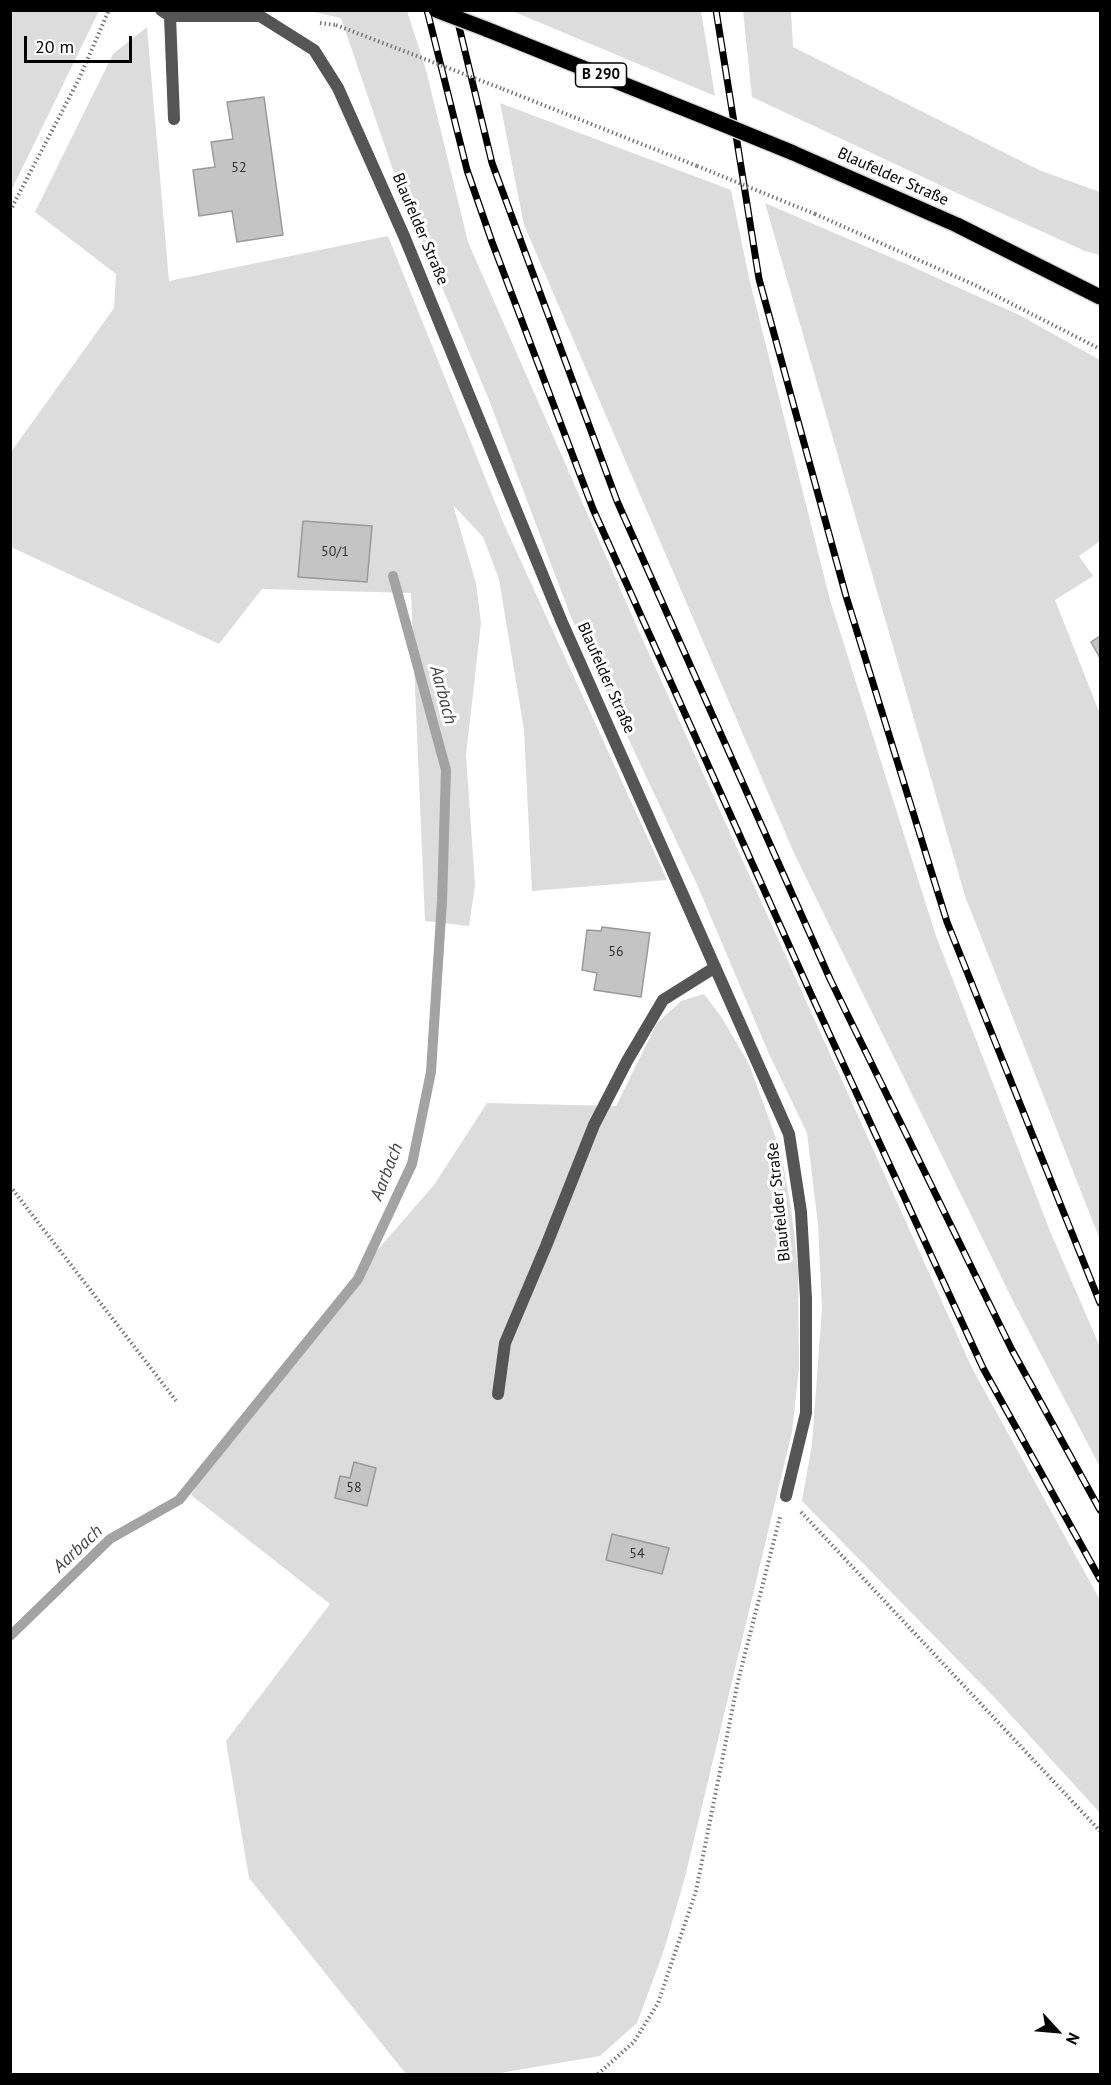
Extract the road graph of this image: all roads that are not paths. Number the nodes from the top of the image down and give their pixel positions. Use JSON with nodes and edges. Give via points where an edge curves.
{"nodes":[{"id":1,"x":436,"y":10,"type":"edge"},
{"id":2,"x":166,"y":13,"type":"edge"},
{"id":3,"x":174,"y":119,"type":"dead end"},
{"id":4,"x":1101,"y":297,"type":"edge"},
{"id":5,"x":714,"y":968,"type":"junction"},
{"id":6,"x":498,"y":1394,"type":"dead end"},
{"id":7,"x":786,"y":1496,"type":"road end"}],
"edges":[{"from":1,"to":4,"type":"main road","name":"Blaufelder Straße","number":"B 290","bridge":true,"via":[[791,152],[957,225]]},
{"from":2,"to":3,"type":"lane"},
{"from":2,"to":5,"type":"lane","name":"Blaufelder Straße","via":[[260,16],[314,50],[338,88],[404,236],[561,620]]},
{"from":5,"to":6,"type":"lane","via":[[663,1000],[594,1125],[505,1343]]},
{"from":5,"to":7,"type":"lane","name":"Blaufelder Straße","via":[[789,1134],[801,1212],[806,1413]]}]}
